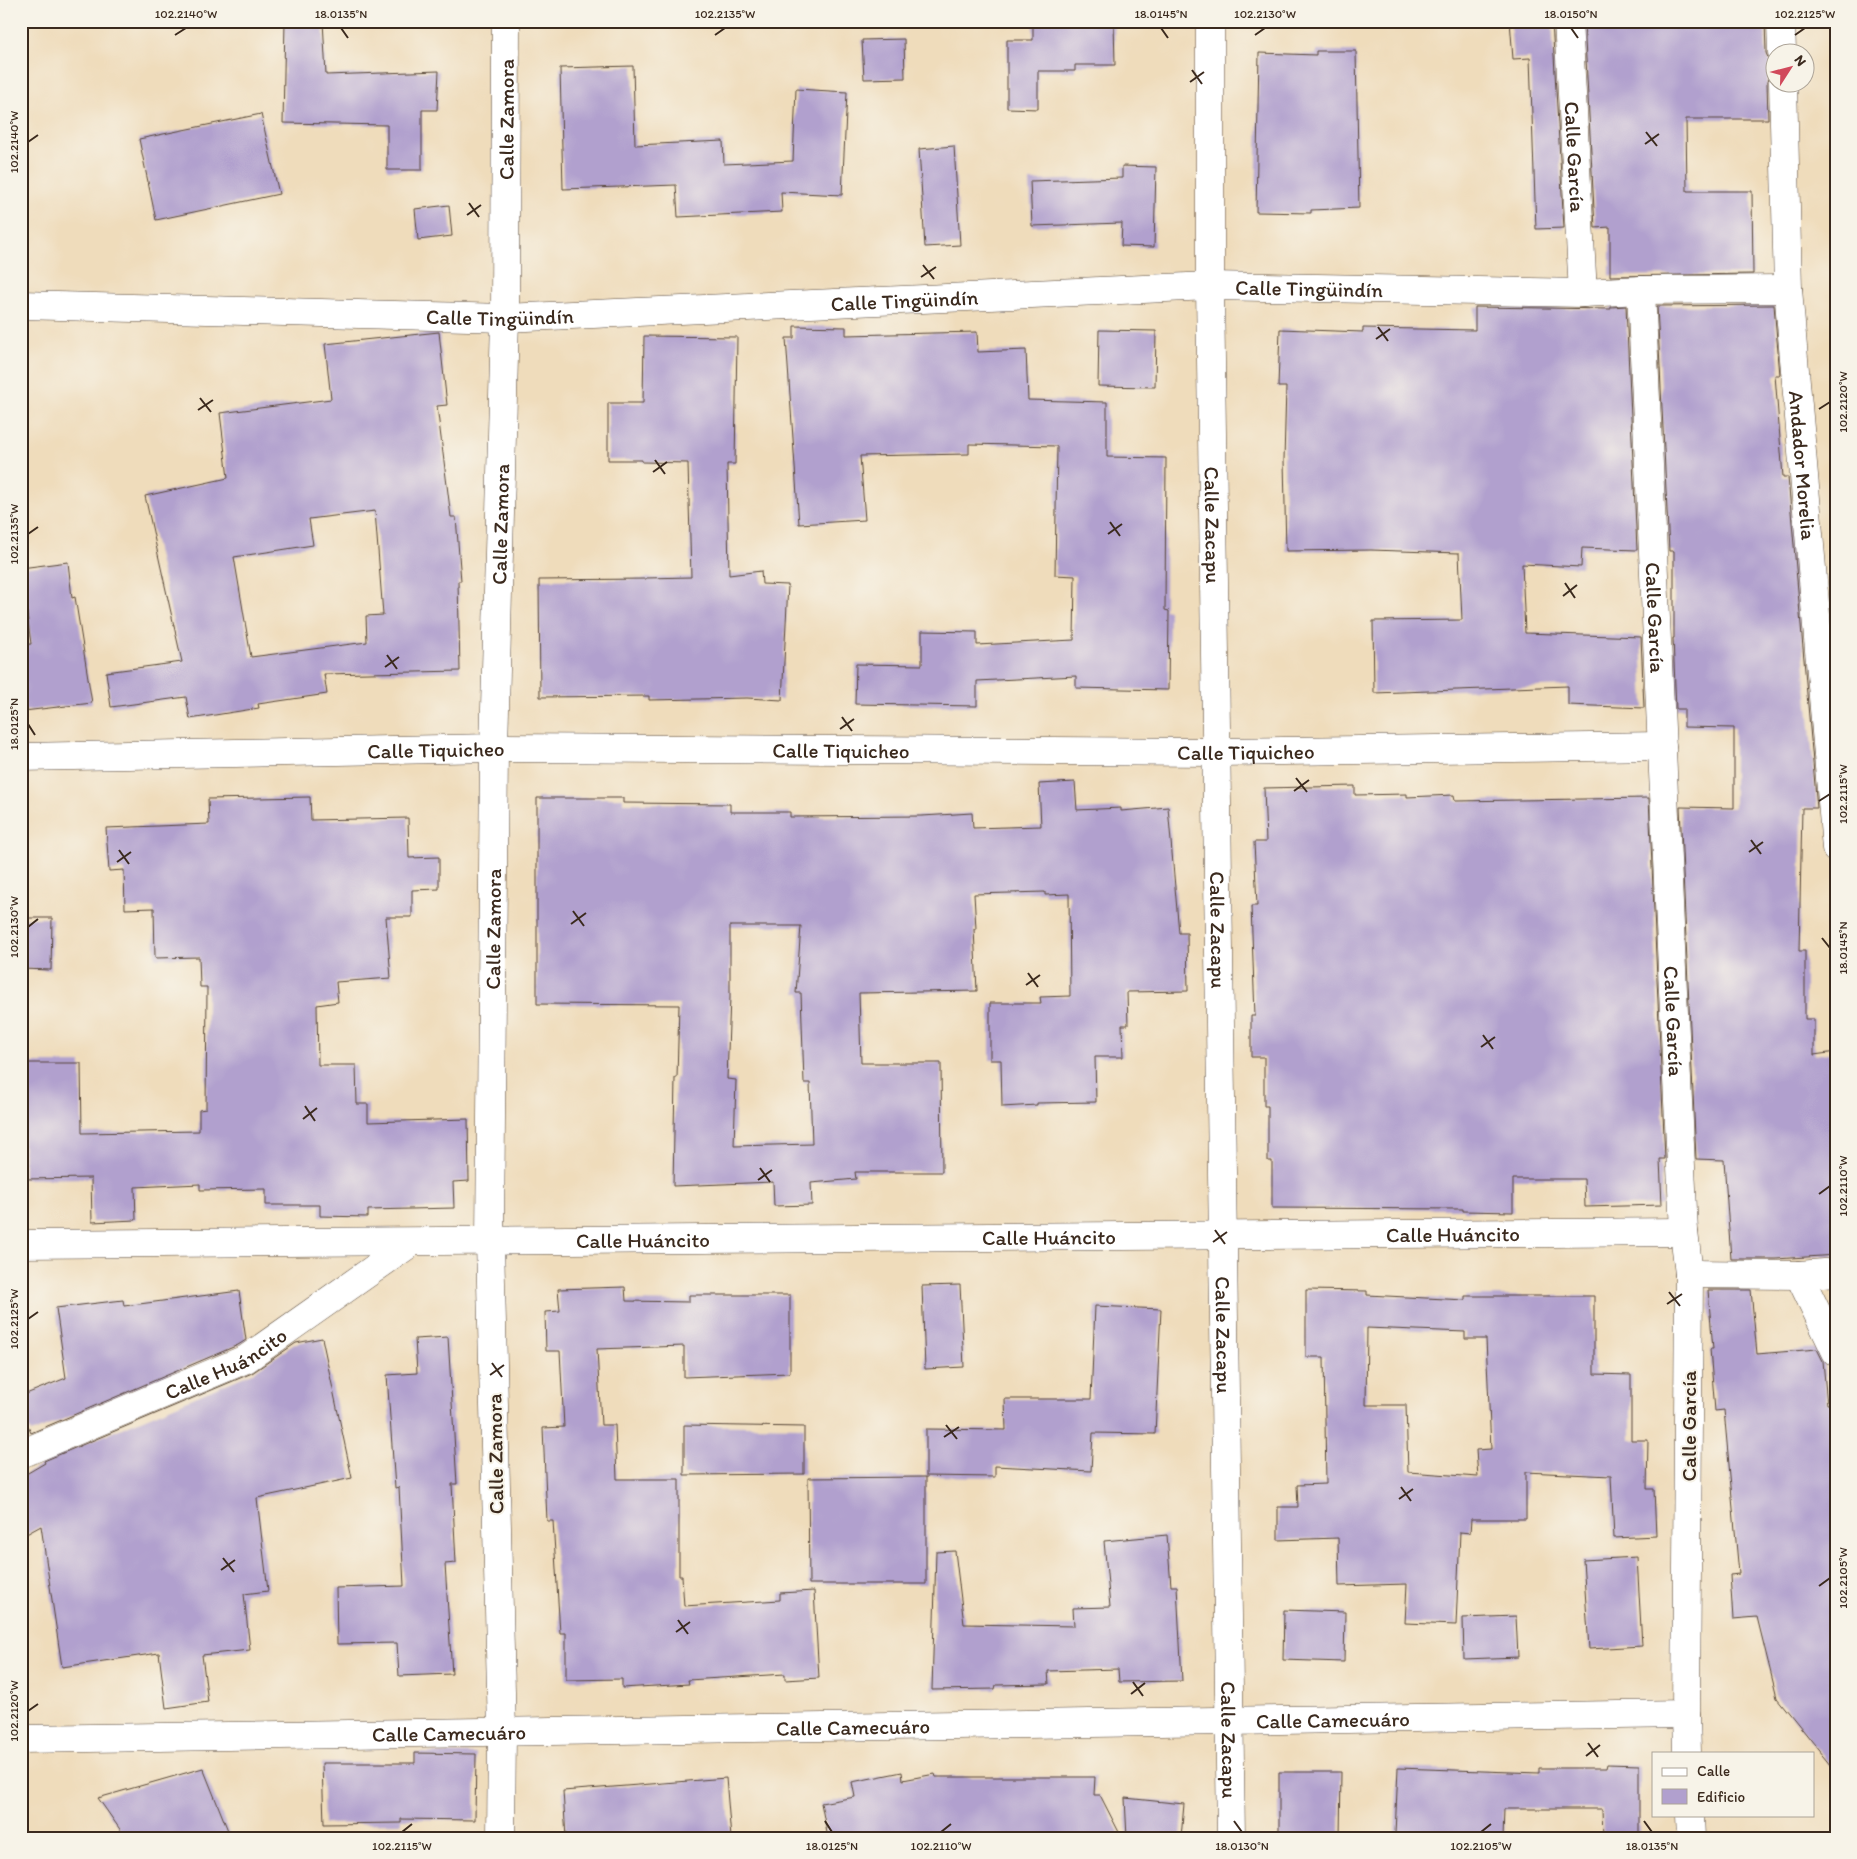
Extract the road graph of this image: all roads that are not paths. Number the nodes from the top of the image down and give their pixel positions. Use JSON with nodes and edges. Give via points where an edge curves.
{"nodes":[{"id":1,"x":506,"y":21,"type":"edge"},
{"id":2,"x":1210,"y":21,"type":"edge"},
{"id":3,"x":1568,"y":21,"type":"edge"},
{"id":4,"x":1781,"y":21,"type":"edge"},
{"id":5,"x":1782,"y":42,"type":"edge"},
{"id":6,"x":1783,"y":92,"type":"edge"},
{"id":7,"x":1210,"y":286,"type":"junction"},
{"id":8,"x":1788,"y":289,"type":"junction"},
{"id":9,"x":1641,"y":290,"type":"junction"},
{"id":10,"x":1583,"y":293,"type":"junction"},
{"id":11,"x":21,"y":305,"type":"edge"},
{"id":12,"x":505,"y":318,"type":"junction"},
{"id":13,"x":1662,"y":746,"type":"junction"},
{"id":14,"x":494,"y":748,"type":"junction"},
{"id":15,"x":1216,"y":752,"type":"junction"},
{"id":16,"x":21,"y":757,"type":"edge"},
{"id":17,"x":1836,"y":848,"type":"edge"},
{"id":18,"x":1684,"y":1232,"type":"junction"},
{"id":19,"x":1223,"y":1236,"type":"junction"},
{"id":20,"x":412,"y":1242,"type":"junction"},
{"id":21,"x":490,"y":1242,"type":"junction"},
{"id":22,"x":21,"y":1244,"type":"edge"},
{"id":23,"x":1836,"y":1272,"type":"edge"},
{"id":24,"x":1689,"y":1274,"type":"junction"},
{"id":25,"x":1799,"y":1275,"type":"junction"},
{"id":26,"x":1836,"y":1352,"type":"edge"},
{"id":27,"x":21,"y":1454,"type":"edge"},
{"id":28,"x":1686,"y":1714,"type":"junction"},
{"id":29,"x":1230,"y":1721,"type":"junction"},
{"id":30,"x":502,"y":1732,"type":"junction"},
{"id":31,"x":21,"y":1739,"type":"edge"},
{"id":32,"x":1687,"y":1752,"type":"edge"},
{"id":33,"x":1690,"y":1816,"type":"edge"},
{"id":34,"x":501,"y":1838,"type":"edge"},
{"id":35,"x":1231,"y":1838,"type":"edge"},
{"id":36,"x":1691,"y":1838,"type":"edge"}],
"edges":[{"from":1,"to":12,"type":"street","name":"Calle Zamora"},
{"from":2,"to":7,"type":"street","name":"Calle Zacapu"},
{"from":3,"to":10,"type":"street","name":"Calle García"},
{"from":4,"to":5,"type":"street"},
{"from":6,"to":8,"type":"street","name":"Andador Morelia"},
{"from":7,"to":10,"type":"street","name":"Calle Tingüindín"},
{"from":7,"to":12,"type":"street","name":"Calle Tingüindín"},
{"from":7,"to":15,"type":"street","name":"Calle Zacapu"},
{"from":8,"to":9,"type":"street","name":"Calle Tingüindín"},
{"from":8,"to":17,"type":"street","name":"Andador Morelia"},
{"from":9,"to":10,"type":"street","name":"Calle Tingüindín"},
{"from":9,"to":13,"type":"street","name":"Calle García"},
{"from":11,"to":12,"type":"street","name":"Calle Tingüindín"},
{"from":12,"to":14,"type":"street","name":"Calle Zamora"},
{"from":13,"to":15,"type":"street","name":"Calle Tiquicheo"},
{"from":13,"to":18,"type":"street","name":"Calle García"},
{"from":14,"to":15,"type":"street","name":"Calle Tiquicheo"},
{"from":14,"to":16,"type":"street","name":"Calle Tiquicheo"},
{"from":14,"to":21,"type":"street","name":"Calle Zamora"},
{"from":15,"to":19,"type":"street","name":"Calle Zacapu"},
{"from":18,"to":19,"type":"street","name":"Calle Huáncito"},
{"from":18,"to":24,"type":"street","name":"Calle García"},
{"from":19,"to":21,"type":"street","name":"Calle Huáncito"},
{"from":19,"to":29,"type":"street","name":"Calle Zacapu"},
{"from":20,"to":21,"type":"street","name":"Calle Huáncito"},
{"from":20,"to":22,"type":"street","name":"Calle Huáncito"},
{"from":20,"to":27,"type":"street","name":"Calle Huáncito","via":[[246,1359]]},
{"from":21,"to":30,"type":"street","name":"Calle Zamora"},
{"from":23,"to":25,"type":"street"},
{"from":24,"to":25,"type":"street"},
{"from":24,"to":28,"type":"street","name":"Calle García"},
{"from":25,"to":26,"type":"street"},
{"from":28,"to":29,"type":"street","name":"Calle Camecuáro"},
{"from":28,"to":32,"type":"street","name":"Calle García"},
{"from":29,"to":30,"type":"street","name":"Calle Camecuáro"},
{"from":29,"to":35,"type":"street","name":"Calle Zacapu"},
{"from":30,"to":31,"type":"street","name":"Calle Camecuáro"},
{"from":30,"to":34,"type":"street","name":"Calle Zamora"},
{"from":33,"to":36,"type":"street"}]}
